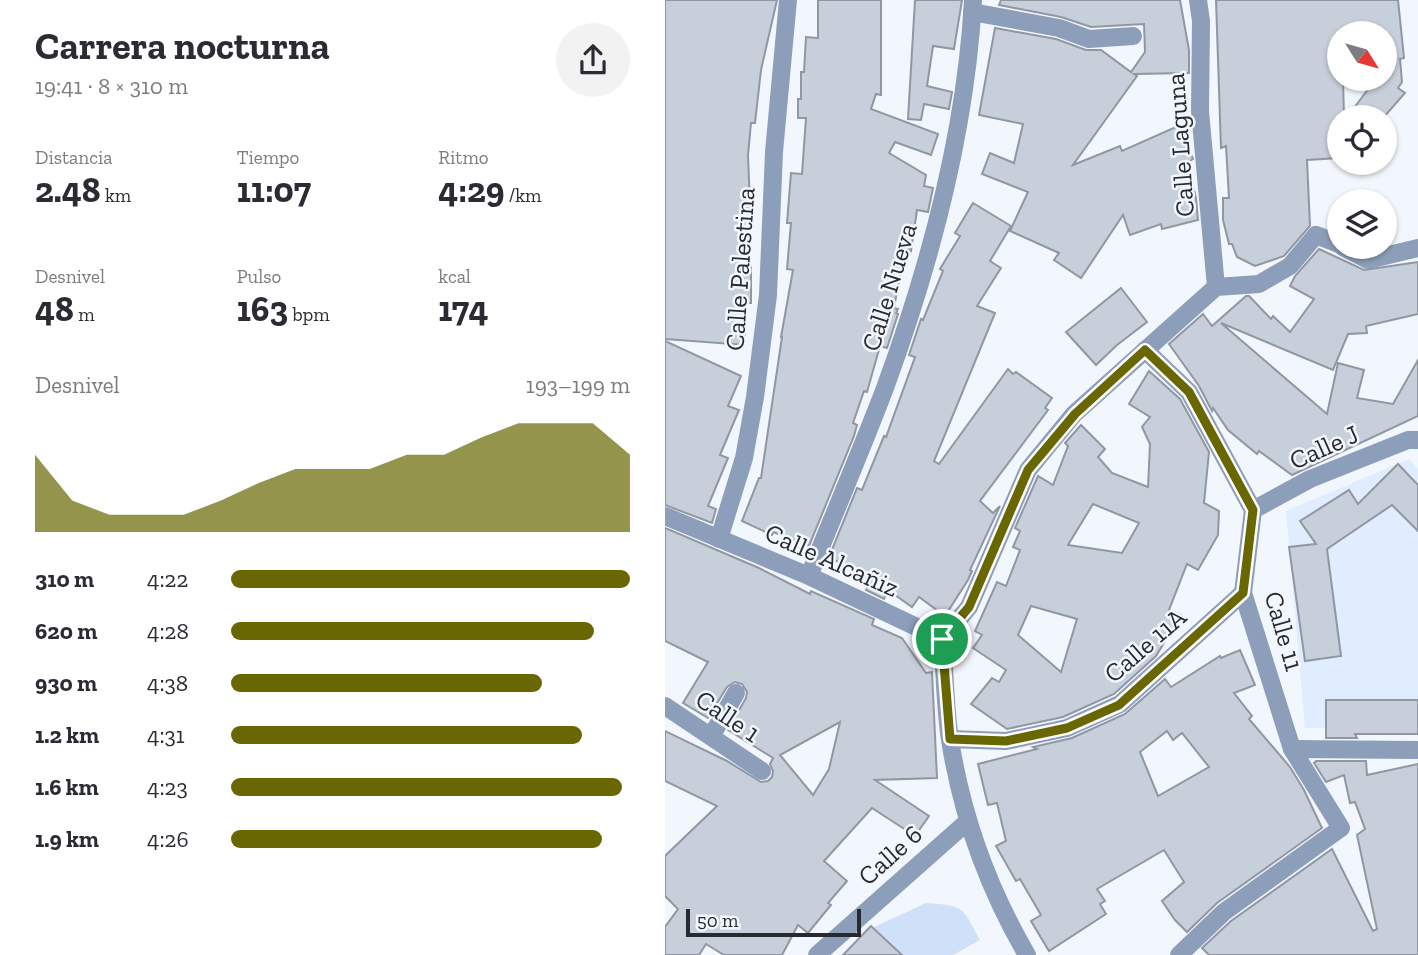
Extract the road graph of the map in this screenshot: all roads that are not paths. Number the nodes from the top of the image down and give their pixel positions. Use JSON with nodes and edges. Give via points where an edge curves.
{"nodes":[{"id":1,"x":788,"y":0,"type":"edge"},
{"id":2,"x":1198,"y":0,"type":"edge"},
{"id":3,"x":972,"y":6,"type":"edge"},
{"id":4,"x":1133,"y":36,"type":"dead end"},
{"id":5,"x":1327,"y":240,"type":"edge"},
{"id":6,"x":1418,"y":248,"type":"edge"},
{"id":7,"x":1397,"y":253,"type":"edge"},
{"id":8,"x":1216,"y":287,"type":"junction"},
{"id":9,"x":1145,"y":350,"type":"junction"},
{"id":10,"x":1418,"y":440,"type":"edge"},
{"id":11,"x":1253,"y":510,"type":"junction"},
{"id":12,"x":665,"y":516,"type":"edge"},
{"id":13,"x":719,"y":539,"type":"junction"},
{"id":14,"x":809,"y":576,"type":"junction"},
{"id":15,"x":1243,"y":593,"type":"junction"},
{"id":16,"x":942,"y":639,"type":"junction"},
{"id":17,"x":736,"y":693,"type":"dead end"},
{"id":18,"x":665,"y":706,"type":"edge"},
{"id":19,"x":712,"y":736,"type":"junction"},
{"id":20,"x":950,"y":739,"type":"junction"},
{"id":21,"x":1293,"y":749,"type":"junction"},
{"id":22,"x":1418,"y":750,"type":"edge"},
{"id":23,"x":762,"y":771,"type":"dead end"},
{"id":24,"x":967,"y":822,"type":"junction"},
{"id":25,"x":817,"y":955,"type":"edge"},
{"id":26,"x":1027,"y":955,"type":"edge"},
{"id":27,"x":1179,"y":955,"type":"edge"}],
"edges":[{"from":1,"to":13,"type":"street","name":"Calle Palestina","via":[[774,152],[768,295],[755,397],[744,458]]},
{"from":2,"to":8,"type":"street","name":"Calle Laguna","via":[[1200,111]]},
{"from":3,"to":4,"type":"street","via":[[1089,39]]},
{"from":3,"to":14,"type":"street","name":"Calle Nueva","via":[[964,83],[925,265],[885,387]]},
{"from":5,"to":8,"type":"street","via":[[1316,235],[1290,266],[1259,284]]},
{"from":6,"to":7,"type":"street"},
{"from":8,"to":9,"type":"street"},
{"from":9,"to":11,"type":"street","via":[[1189,392]]},
{"from":9,"to":16,"type":"street","via":[[1075,414],[1028,470],[969,607]]},
{"from":10,"to":11,"type":"street","name":"Calle J","via":[[1310,479]]},
{"from":11,"to":15,"type":"street","name":"Calle 11"},
{"from":12,"to":13,"type":"street","name":"Calle Alcañiz"},
{"from":13,"to":14,"type":"street","name":"Calle Alcañiz"},
{"from":14,"to":16,"type":"street","name":"Calle Alcañiz"},
{"from":15,"to":20,"type":"street","name":"Calle 11A","via":[[1119,705],[1067,728],[1006,741]]},
{"from":15,"to":21,"type":"street","name":"Calle 11"},
{"from":16,"to":20,"type":"street"},
{"from":17,"to":19,"type":"street"},
{"from":18,"to":19,"type":"street","name":"Calle 1"},
{"from":19,"to":23,"type":"street","name":"Calle 1"},
{"from":20,"to":24,"type":"street"},
{"from":21,"to":22,"type":"street"},
{"from":21,"to":27,"type":"street","name":"Calle 11","via":[[1341,828],[1224,912]]},
{"from":24,"to":25,"type":"street","name":"Calle 6"},
{"from":24,"to":26,"type":"street","via":[[1002,912]]}]}
